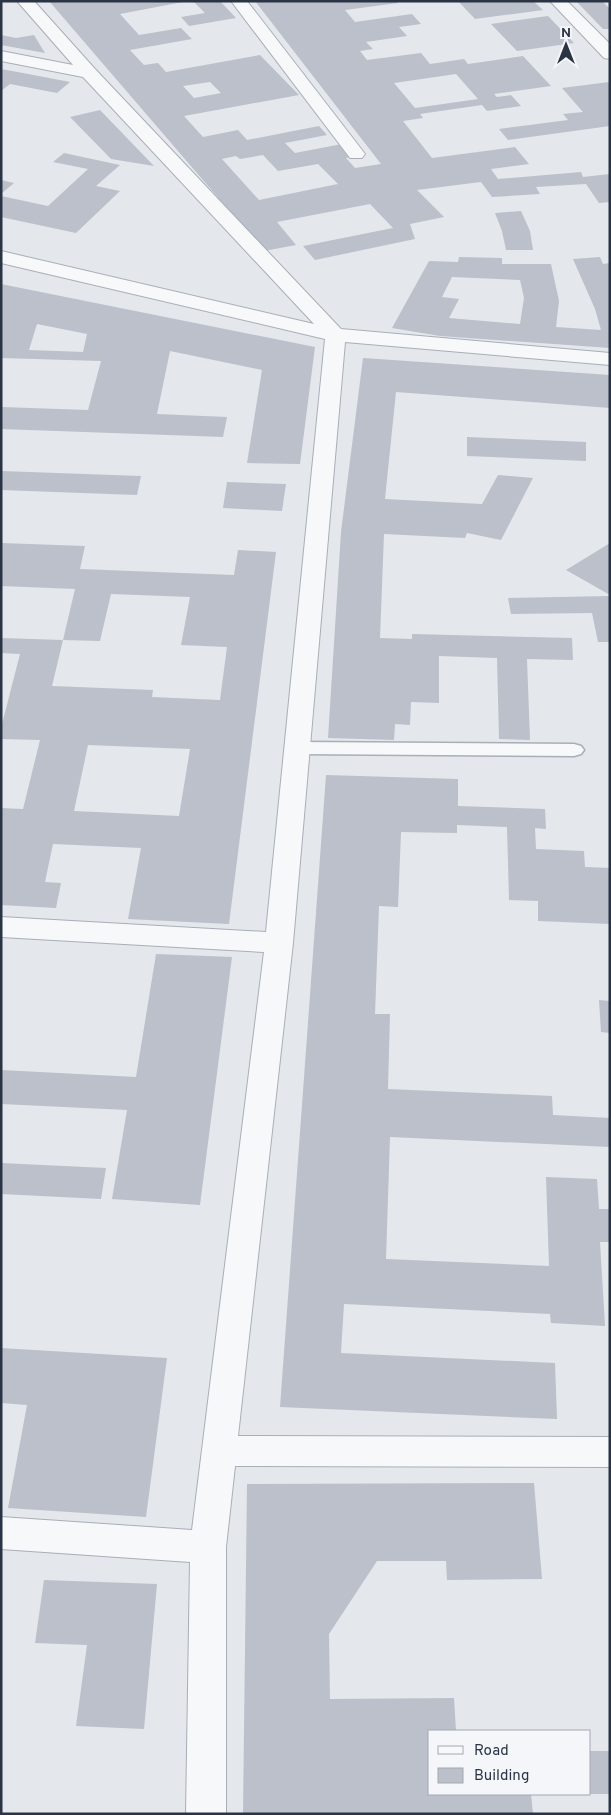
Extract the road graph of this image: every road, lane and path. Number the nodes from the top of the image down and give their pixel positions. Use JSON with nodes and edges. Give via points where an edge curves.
{"nodes":[{"id":1,"x":25,"y":1,"type":"edge"},
{"id":2,"x":239,"y":1,"type":"edge"},
{"id":3,"x":558,"y":1,"type":"edge"},
{"id":4,"x":610,"y":54,"type":"edge"},
{"id":5,"x":1,"y":56,"type":"edge"},
{"id":6,"x":89,"y":73,"type":"junction"},
{"id":7,"x":356,"y":154,"type":"dead end"},
{"id":8,"x":1,"y":257,"type":"edge"},
{"id":9,"x":335,"y":335,"type":"junction"},
{"id":10,"x":610,"y":359,"type":"edge"},
{"id":11,"x":299,"y":748,"type":"junction"},
{"id":12,"x":574,"y":750,"type":"dead end"},
{"id":13,"x":1,"y":926,"type":"edge"},
{"id":14,"x":279,"y":943,"type":"junction"},
{"id":15,"x":218,"y":1451,"type":"junction"},
{"id":16,"x":610,"y":1452,"type":"edge"},
{"id":17,"x":1,"y":1533,"type":"edge"},
{"id":18,"x":208,"y":1547,"type":"junction"},
{"id":19,"x":206,"y":1814,"type":"edge"}],
"edges":[{"from":1,"to":6,"type":"street"},
{"from":2,"to":7,"type":"street"},
{"from":3,"to":4,"type":"street"},
{"from":5,"to":6,"type":"street"},
{"from":6,"to":9,"type":"street"},
{"from":8,"to":9,"type":"street"},
{"from":9,"to":10,"type":"street"},
{"from":9,"to":11,"type":"street"},
{"from":11,"to":12,"type":"lane"},
{"from":11,"to":14,"type":"street"},
{"from":13,"to":14,"type":"street"},
{"from":14,"to":15,"type":"street"},
{"from":15,"to":16,"type":"street"},
{"from":15,"to":18,"type":"street"},
{"from":17,"to":18,"type":"street"},
{"from":18,"to":19,"type":"street"}]}
